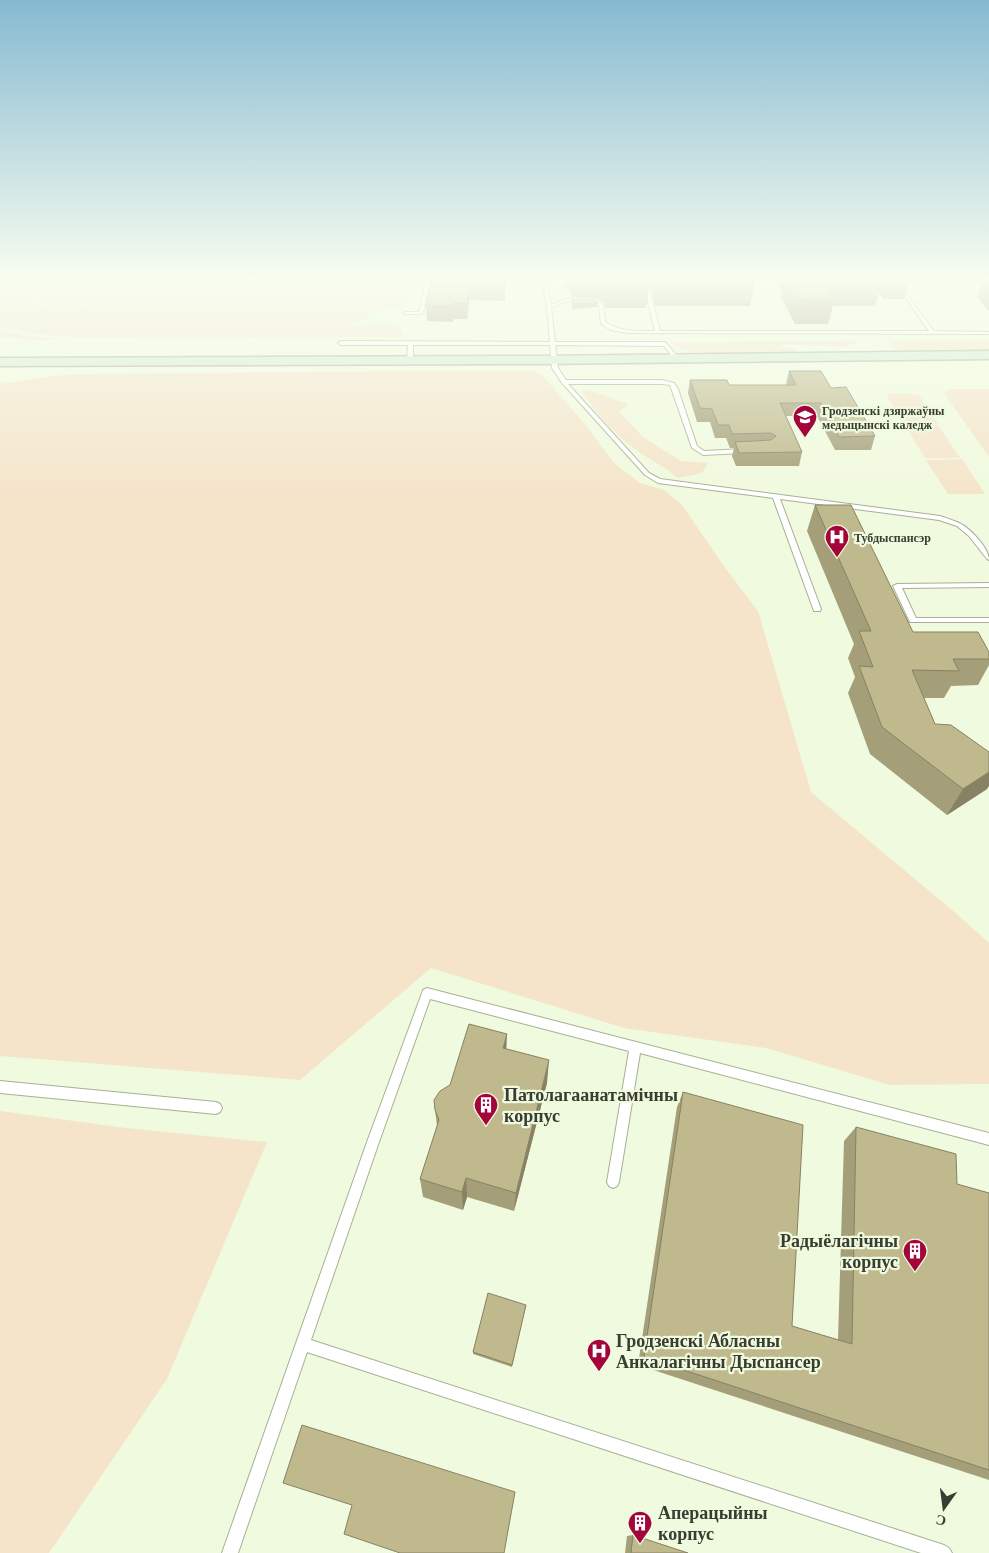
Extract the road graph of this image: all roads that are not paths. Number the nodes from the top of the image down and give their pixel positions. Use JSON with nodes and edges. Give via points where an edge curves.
{"nodes":[{"id":1,"x":411,"y":352,"type":"edge"},
{"id":2,"x":554,"y":352,"type":"edge"},
{"id":3,"x":672,"y":352,"type":"edge"},
{"id":4,"x":989,"y":355,"type":"edge"},
{"id":5,"x":677,"y":359,"type":"junction"},
{"id":6,"x":554,"y":360,"type":"junction"},
{"id":7,"x":410,"y":361,"type":"junction"},
{"id":8,"x":0,"y":362,"type":"edge"},
{"id":9,"x":564,"y":382,"type":"junction"},
{"id":10,"x":749,"y":451,"type":"edge"},
{"id":11,"x":776,"y":497,"type":"junction"},
{"id":12,"x":989,"y":558,"type":"edge"},
{"id":13,"x":989,"y":585,"type":"edge"},
{"id":14,"x":816,"y":609,"type":"dead end"},
{"id":15,"x":989,"y":620,"type":"edge"},
{"id":16,"x":636,"y":1047,"type":"junction"},
{"id":17,"x":0,"y":1087,"type":"edge"},
{"id":18,"x":216,"y":1108,"type":"dead end"},
{"id":19,"x":989,"y":1139,"type":"edge"},
{"id":20,"x":613,"y":1182,"type":"dead end"},
{"id":21,"x":303,"y":1344,"type":"junction"},
{"id":22,"x":230,"y":1553,"type":"edge"},
{"id":23,"x":944,"y":1553,"type":"edge"}],
"edges":[{"from":1,"to":7,"type":"lane"},
{"from":2,"to":6,"type":"lane"},
{"from":3,"to":5,"type":"lane"},
{"from":4,"to":5,"type":"street"},
{"from":5,"to":6,"type":"street"},
{"from":6,"to":7,"type":"street"},
{"from":6,"to":9,"type":"lane"},
{"from":7,"to":8,"type":"street"},
{"from":9,"to":10,"type":"lane","via":[[672,384],[694,447],[703,453]]},
{"from":9,"to":11,"type":"lane","via":[[647,474],[658,481]]},
{"from":11,"to":12,"type":"lane","via":[[940,518],[959,525]]},
{"from":11,"to":14,"type":"lane"},
{"from":13,"to":15,"type":"lane","via":[[897,586],[914,620]]},
{"from":16,"to":19,"type":"lane"},
{"from":16,"to":20,"type":"lane"},
{"from":16,"to":21,"type":"lane","via":[[427,993]]},
{"from":17,"to":18,"type":"lane"},
{"from":21,"to":22,"type":"lane"},
{"from":21,"to":23,"type":"lane"}]}
